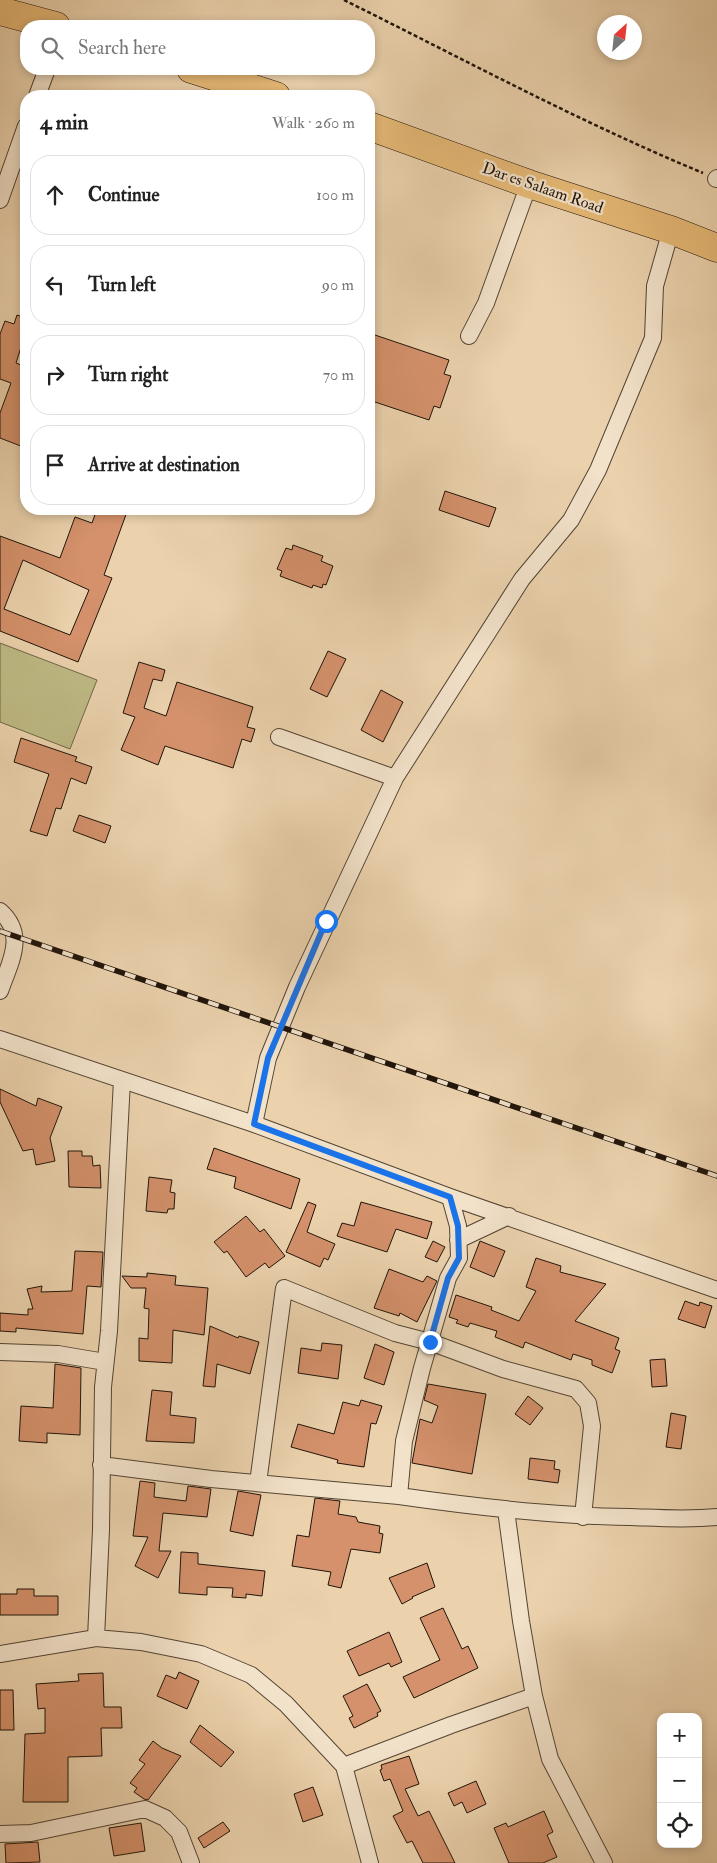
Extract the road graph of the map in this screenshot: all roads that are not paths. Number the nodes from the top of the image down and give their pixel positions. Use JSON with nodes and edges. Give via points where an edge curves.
{"nodes":[{"id":1,"x":0,"y":11,"type":"edge"},
{"id":2,"x":34,"y":20,"type":"edge"},
{"id":3,"x":45,"y":75,"type":"edge"},
{"id":4,"x":210,"y":75,"type":"edge"},
{"id":5,"x":39,"y":90,"type":"edge"},
{"id":6,"x":257,"y":90,"type":"edge"},
{"id":7,"x":375,"y":128,"type":"edge"},
{"id":8,"x":20,"y":143,"type":"edge"},
{"id":9,"x":529,"y":184,"type":"junction"},
{"id":10,"x":0,"y":200,"type":"edge"},
{"id":11,"x":671,"y":230,"type":"junction"},
{"id":12,"x":717,"y":248,"type":"edge"},
{"id":13,"x":469,"y":336,"type":"dead end"},
{"id":14,"x":279,"y":737,"type":"dead end"},
{"id":15,"x":395,"y":778,"type":"junction"},
{"id":16,"x":0,"y":911,"type":"edge"},
{"id":17,"x":0,"y":992,"type":"edge"},
{"id":18,"x":0,"y":1039,"type":"edge"},
{"id":19,"x":122,"y":1080,"type":"junction"},
{"id":20,"x":254,"y":1124,"type":"junction"},
{"id":21,"x":450,"y":1197,"type":"junction"},
{"id":22,"x":509,"y":1216,"type":"junction"},
{"id":23,"x":458,"y":1240,"type":"junction"},
{"id":24,"x":717,"y":1290,"type":"edge"},
{"id":25,"x":430,"y":1342,"type":"junction"},
{"id":26,"x":0,"y":1352,"type":"edge"},
{"id":27,"x":104,"y":1362,"type":"junction"},
{"id":28,"x":101,"y":1465,"type":"junction"},
{"id":29,"x":258,"y":1484,"type":"junction"},
{"id":30,"x":399,"y":1496,"type":"junction"},
{"id":31,"x":506,"y":1510,"type":"junction"},
{"id":32,"x":583,"y":1517,"type":"junction"},
{"id":33,"x":717,"y":1517,"type":"edge"},
{"id":34,"x":96,"y":1638,"type":"junction"},
{"id":35,"x":0,"y":1654,"type":"edge"},
{"id":36,"x":534,"y":1696,"type":"junction"},
{"id":37,"x":344,"y":1766,"type":"junction"},
{"id":38,"x":0,"y":1834,"type":"edge"},
{"id":39,"x":190,"y":1863,"type":"edge"},
{"id":40,"x":370,"y":1863,"type":"edge"},
{"id":41,"x":604,"y":1863,"type":"edge"}],
"edges":[{"from":1,"to":2,"type":"highway"},
{"from":3,"to":5,"type":"street"},
{"from":4,"to":6,"type":"highway"},
{"from":7,"to":9,"type":"highway","name":"Dar es Salaam Road"},
{"from":8,"to":10,"type":"street"},
{"from":9,"to":11,"type":"highway","name":"Dar es Salaam Road"},
{"from":9,"to":13,"type":"street","via":[[486,302]]},
{"from":11,"to":12,"type":"highway","name":"Dar es Salaam Road"},
{"from":11,"to":15,"type":"street","via":[[655,286],[653,338],[598,470],[571,520],[522,580]]},
{"from":14,"to":15,"type":"street"},
{"from":15,"to":20,"type":"street","via":[[296,987],[268,1058]]},
{"from":16,"to":17,"type":"street","via":[[10,920],[16,936]]},
{"from":18,"to":19,"type":"street"},
{"from":19,"to":20,"type":"street"},
{"from":19,"to":27,"type":"street"},
{"from":20,"to":21,"type":"street"},
{"from":21,"to":22,"type":"street"},
{"from":21,"to":23,"type":"street","via":[[458,1226]]},
{"from":22,"to":23,"type":"street"},
{"from":22,"to":24,"type":"street"},
{"from":23,"to":25,"type":"street","via":[[459,1258],[448,1278]]},
{"from":25,"to":29,"type":"street","via":[[395,1333],[284,1288]]},
{"from":25,"to":30,"type":"street","via":[[404,1441]]},
{"from":25,"to":32,"type":"street","via":[[503,1369],[576,1389],[588,1403],[592,1426]]},
{"from":26,"to":27,"type":"street","via":[[58,1354]]},
{"from":27,"to":28,"type":"street"},
{"from":28,"to":29,"type":"street"},
{"from":28,"to":34,"type":"street"},
{"from":29,"to":30,"type":"street"},
{"from":30,"to":31,"type":"street"},
{"from":31,"to":32,"type":"street"},
{"from":31,"to":36,"type":"street"},
{"from":32,"to":33,"type":"street","via":[[682,1520]]},
{"from":34,"to":35,"type":"street"},
{"from":34,"to":37,"type":"street","via":[[141,1642],[201,1654],[251,1675],[286,1704]]},
{"from":36,"to":37,"type":"street"},
{"from":36,"to":41,"type":"street","via":[[550,1759]]},
{"from":37,"to":40,"type":"street"},
{"from":38,"to":39,"type":"street","via":[[31,1833],[146,1810],[165,1818],[178,1832]]}]}
